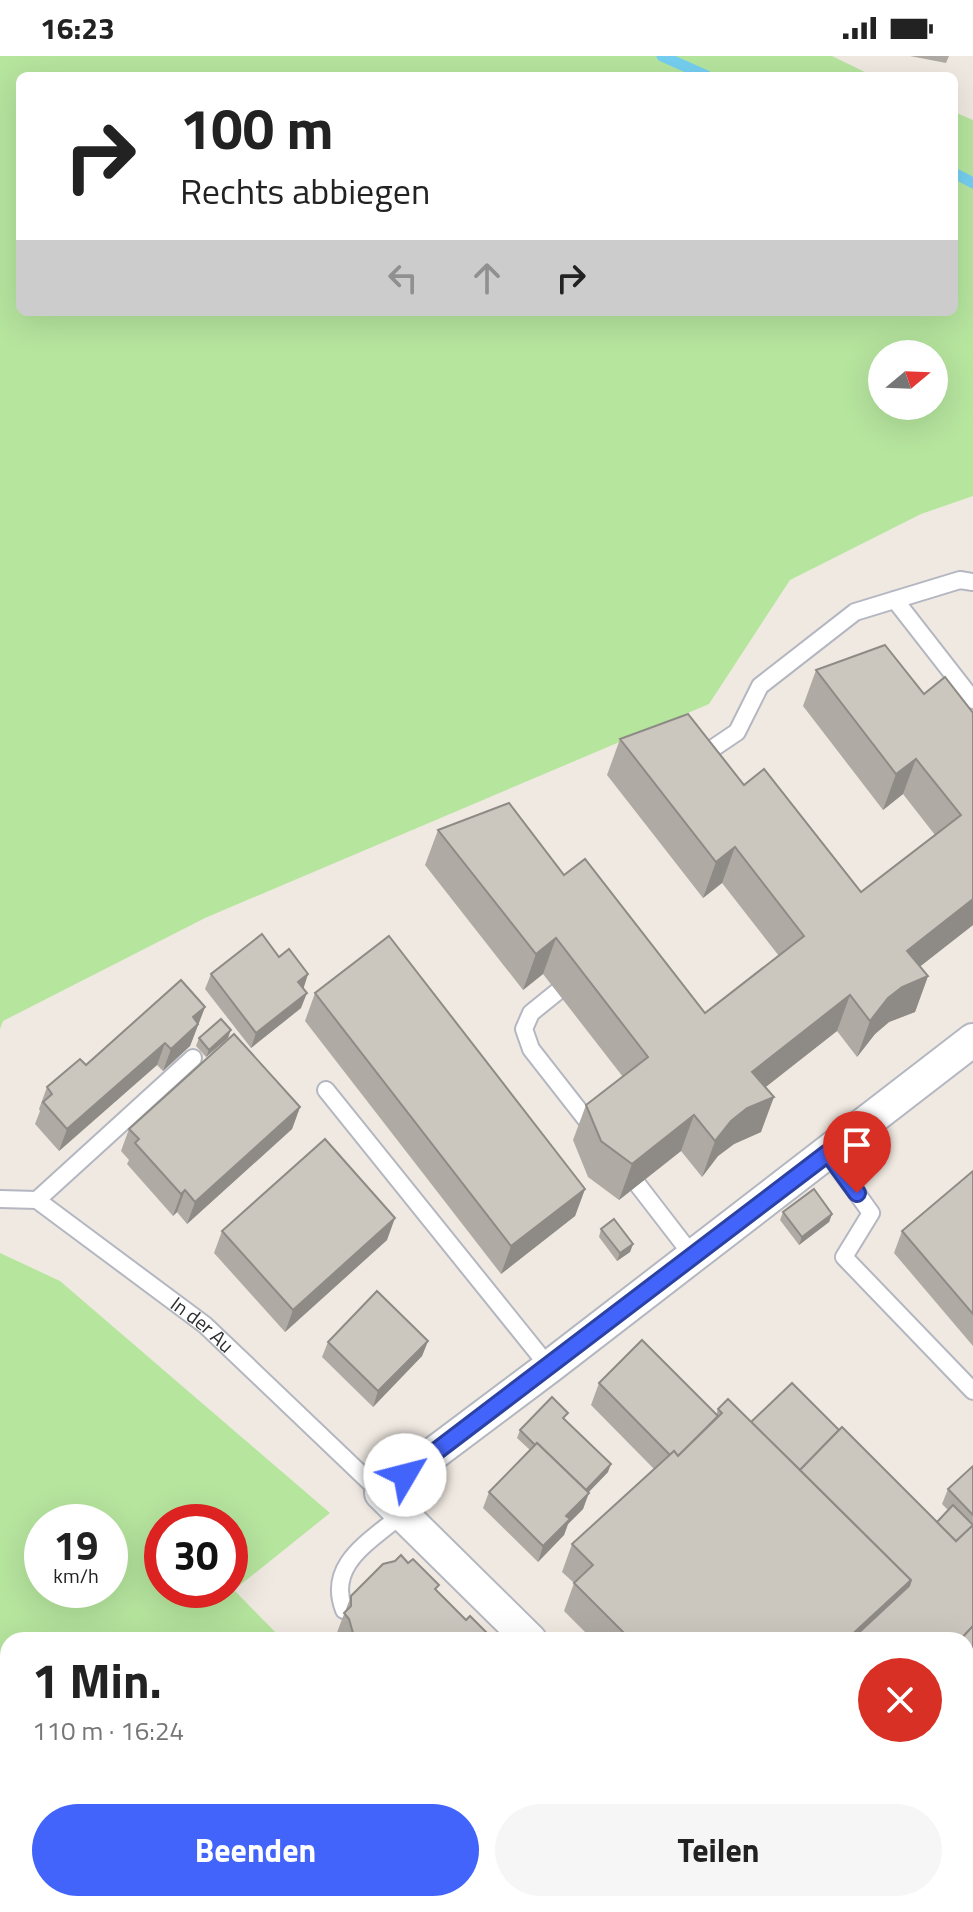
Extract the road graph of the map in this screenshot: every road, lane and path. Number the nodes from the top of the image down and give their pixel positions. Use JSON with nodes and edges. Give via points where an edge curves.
{"nodes":[{"id":1,"x":973,"y":582,"type":"edge"},
{"id":2,"x":895,"y":600,"type":"junction"},
{"id":3,"x":973,"y":700,"type":"edge"},
{"id":4,"x":700,"y":757,"type":"edge"},
{"id":5,"x":557,"y":992,"type":"dead end"},
{"id":6,"x":973,"y":1040,"type":"edge"},
{"id":7,"x":193,"y":1058,"type":"dead end"},
{"id":8,"x":326,"y":1090,"type":"dead end"},
{"id":9,"x":592,"y":1127,"type":"edge"},
{"id":10,"x":828,"y":1153,"type":"junction"},
{"id":11,"x":638,"y":1185,"type":"edge"},
{"id":12,"x":0,"y":1199,"type":"edge"},
{"id":13,"x":37,"y":1200,"type":"junction"},
{"id":14,"x":692,"y":1255,"type":"junction"},
{"id":15,"x":549,"y":1367,"type":"junction"},
{"id":16,"x":973,"y":1391,"type":"edge"},
{"id":17,"x":391,"y":1504,"type":"junction"},
{"id":18,"x":344,"y":1610,"type":"edge"},
{"id":19,"x":522,"y":1632,"type":"edge"}],
"edges":[{"from":1,"to":2,"type":"lane","via":[[960,580]]},
{"from":2,"to":3,"type":"lane"},
{"from":2,"to":4,"type":"lane","via":[[855,612],[760,686],[737,732]]},
{"from":5,"to":9,"type":"lane","via":[[531,1013],[524,1029],[531,1049]]},
{"from":6,"to":10,"type":"street"},
{"from":7,"to":13,"type":"lane"},
{"from":8,"to":15,"type":"lane"},
{"from":10,"to":14,"type":"street"},
{"from":10,"to":16,"type":"lane","via":[[871,1213],[844,1257]]},
{"from":11,"to":14,"type":"lane"},
{"from":12,"to":13,"type":"lane"},
{"from":13,"to":17,"type":"lane","name":"In der Au","via":[[205,1325]]},
{"from":14,"to":15,"type":"street"},
{"from":15,"to":17,"type":"street"},
{"from":17,"to":18,"type":"lane","via":[[339,1577]]},
{"from":17,"to":19,"type":"street","name":"In der Au"}]}
